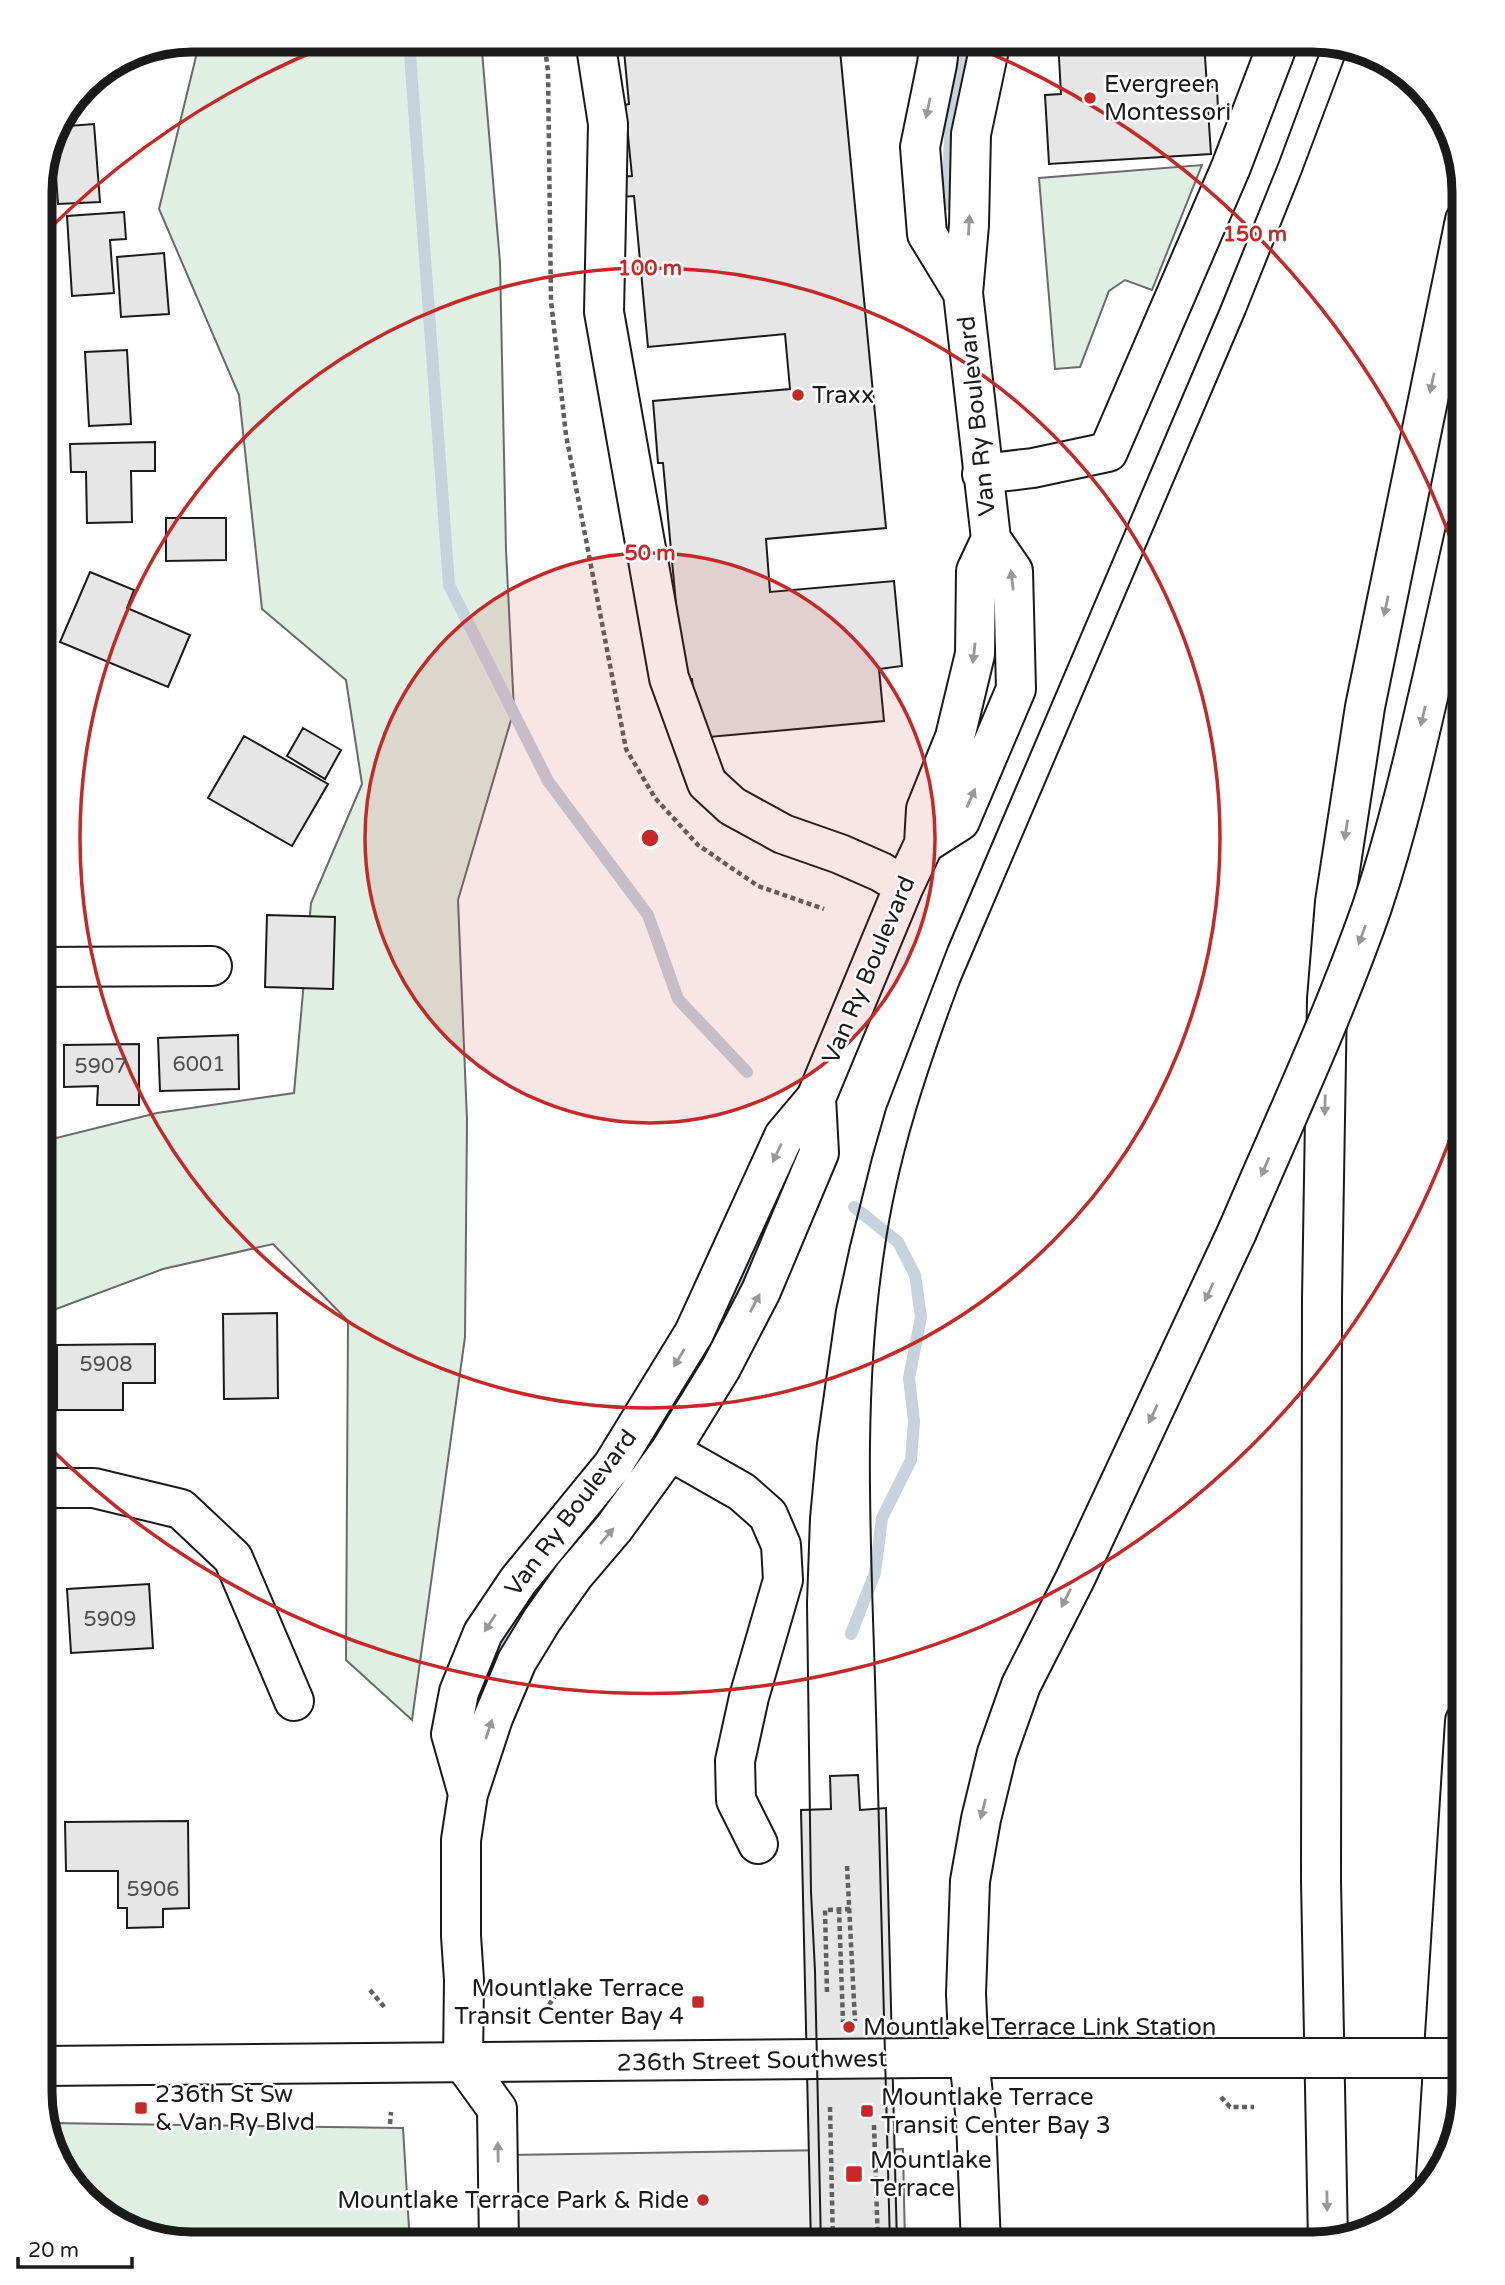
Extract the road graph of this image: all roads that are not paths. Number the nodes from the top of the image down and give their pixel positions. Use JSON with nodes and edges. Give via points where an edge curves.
{"nodes":[{"id":1,"x":597,"y":52,"type":"edge"},
{"id":2,"x":938,"y":53,"type":"edge"},
{"id":3,"x":988,"y":53,"type":"edge"},
{"id":4,"x":1274,"y":53,"type":"edge"},
{"id":5,"x":1452,"y":284,"type":"edge"},
{"id":6,"x":963,"y":293,"type":"junction"},
{"id":7,"x":982,"y":474,"type":"junction"},
{"id":8,"x":1452,"y":591,"type":"edge"},
{"id":9,"x":904,"y":886,"type":"junction"},
{"id":10,"x":212,"y":966,"type":"dead end"},
{"id":11,"x":53,"y":967,"type":"edge"},
{"id":12,"x":816,"y":1098,"type":"junction"},
{"id":13,"x":670,"y":1451,"type":"junction"},
{"id":14,"x":52,"y":1488,"type":"edge"},
{"id":15,"x":294,"y":1701,"type":"dead end"},
{"id":16,"x":468,"y":1794,"type":"junction"},
{"id":17,"x":758,"y":1844,"type":"dead end"},
{"id":18,"x":1452,"y":1925,"type":"edge"},
{"id":19,"x":1452,"y":2058,"type":"edge"},
{"id":20,"x":969,"y":2059,"type":"junction"},
{"id":21,"x":463,"y":2062,"type":"junction"},
{"id":22,"x":52,"y":2066,"type":"edge"},
{"id":23,"x":1437,"y":2155,"type":"edge"},
{"id":24,"x":1328,"y":2231,"type":"edge"},
{"id":25,"x":499,"y":2232,"type":"edge"},
{"id":26,"x":980,"y":2232,"type":"edge"}],
"edges":[{"from":1,"to":9,"type":"main road","via":[[608,124],[604,312],[669,678],[707,783],[732,806],[783,834],[840,854]]},
{"from":2,"to":6,"type":"main road","name":"Van Ry Boulevard","one_way":true,"via":[[920,147],[927,234]]},
{"from":6,"to":3,"type":"main road","name":"Van Ry Boulevard","one_way":true,"via":[[970,225],[971,134]]},
{"from":4,"to":7,"type":"main road","via":[[1231,167],[1108,452]]},
{"from":5,"to":24,"type":"main road","one_way":true,"via":[[1366,706],[1335,902],[1327,999],[1321,1881]]},
{"from":6,"to":7,"type":"main road","name":"Van Ry Boulevard"},
{"from":7,"to":9,"type":"main road","name":"Van Ry Boulevard","via":[[991,539],[1013,571],[1016,688],[960,821],[924,844]]},
{"from":8,"to":20,"type":"main road","one_way":true,"bridge":true,"via":[[1399,819],[1350,967],[1182,1353],[1021,1685],[997,1753],[970,1881]]},
{"from":9,"to":12,"type":"main road","name":"Van Ry Boulevard"},
{"from":10,"to":11,"type":"main road"},
{"from":13,"to":12,"type":"main road","name":"Van Ry Boulevard","one_way":true,"via":[[761,1291],[819,1153]]},
{"from":12,"to":16,"type":"main road","name":"Van Ry Boulevard","one_way":true,"via":[[784,1136],[694,1333],[663,1385],[612,1465],[518,1581],[484,1633],[459,1692],[451,1734]]},
{"from":16,"to":13,"type":"main road","name":"Van Ry Boulevard","one_way":true,"via":[[517,1661],[574,1575]]},
{"from":13,"to":17,"type":"main road","via":[[742,1492],[768,1515],[781,1545],[783,1580],[735,1761],[736,1800]]},
{"from":14,"to":15,"type":"main road","via":[[94,1488],[181,1509],[233,1558]]},
{"from":16,"to":21,"type":"main road","name":"Van Ry Boulevard","via":[[461,1840]]},
{"from":18,"to":23,"type":"main road"},
{"from":19,"to":20,"type":"main road","name":"236th Street Southwest","bridge":true},
{"from":20,"to":21,"type":"main road","name":"236th Street Southwest"},
{"from":20,"to":26,"type":"main road"},
{"from":21,"to":22,"type":"main road","name":"236th Street Southwest"},
{"from":25,"to":21,"type":"main road","one_way":true,"via":[[497,2109]]}]}
